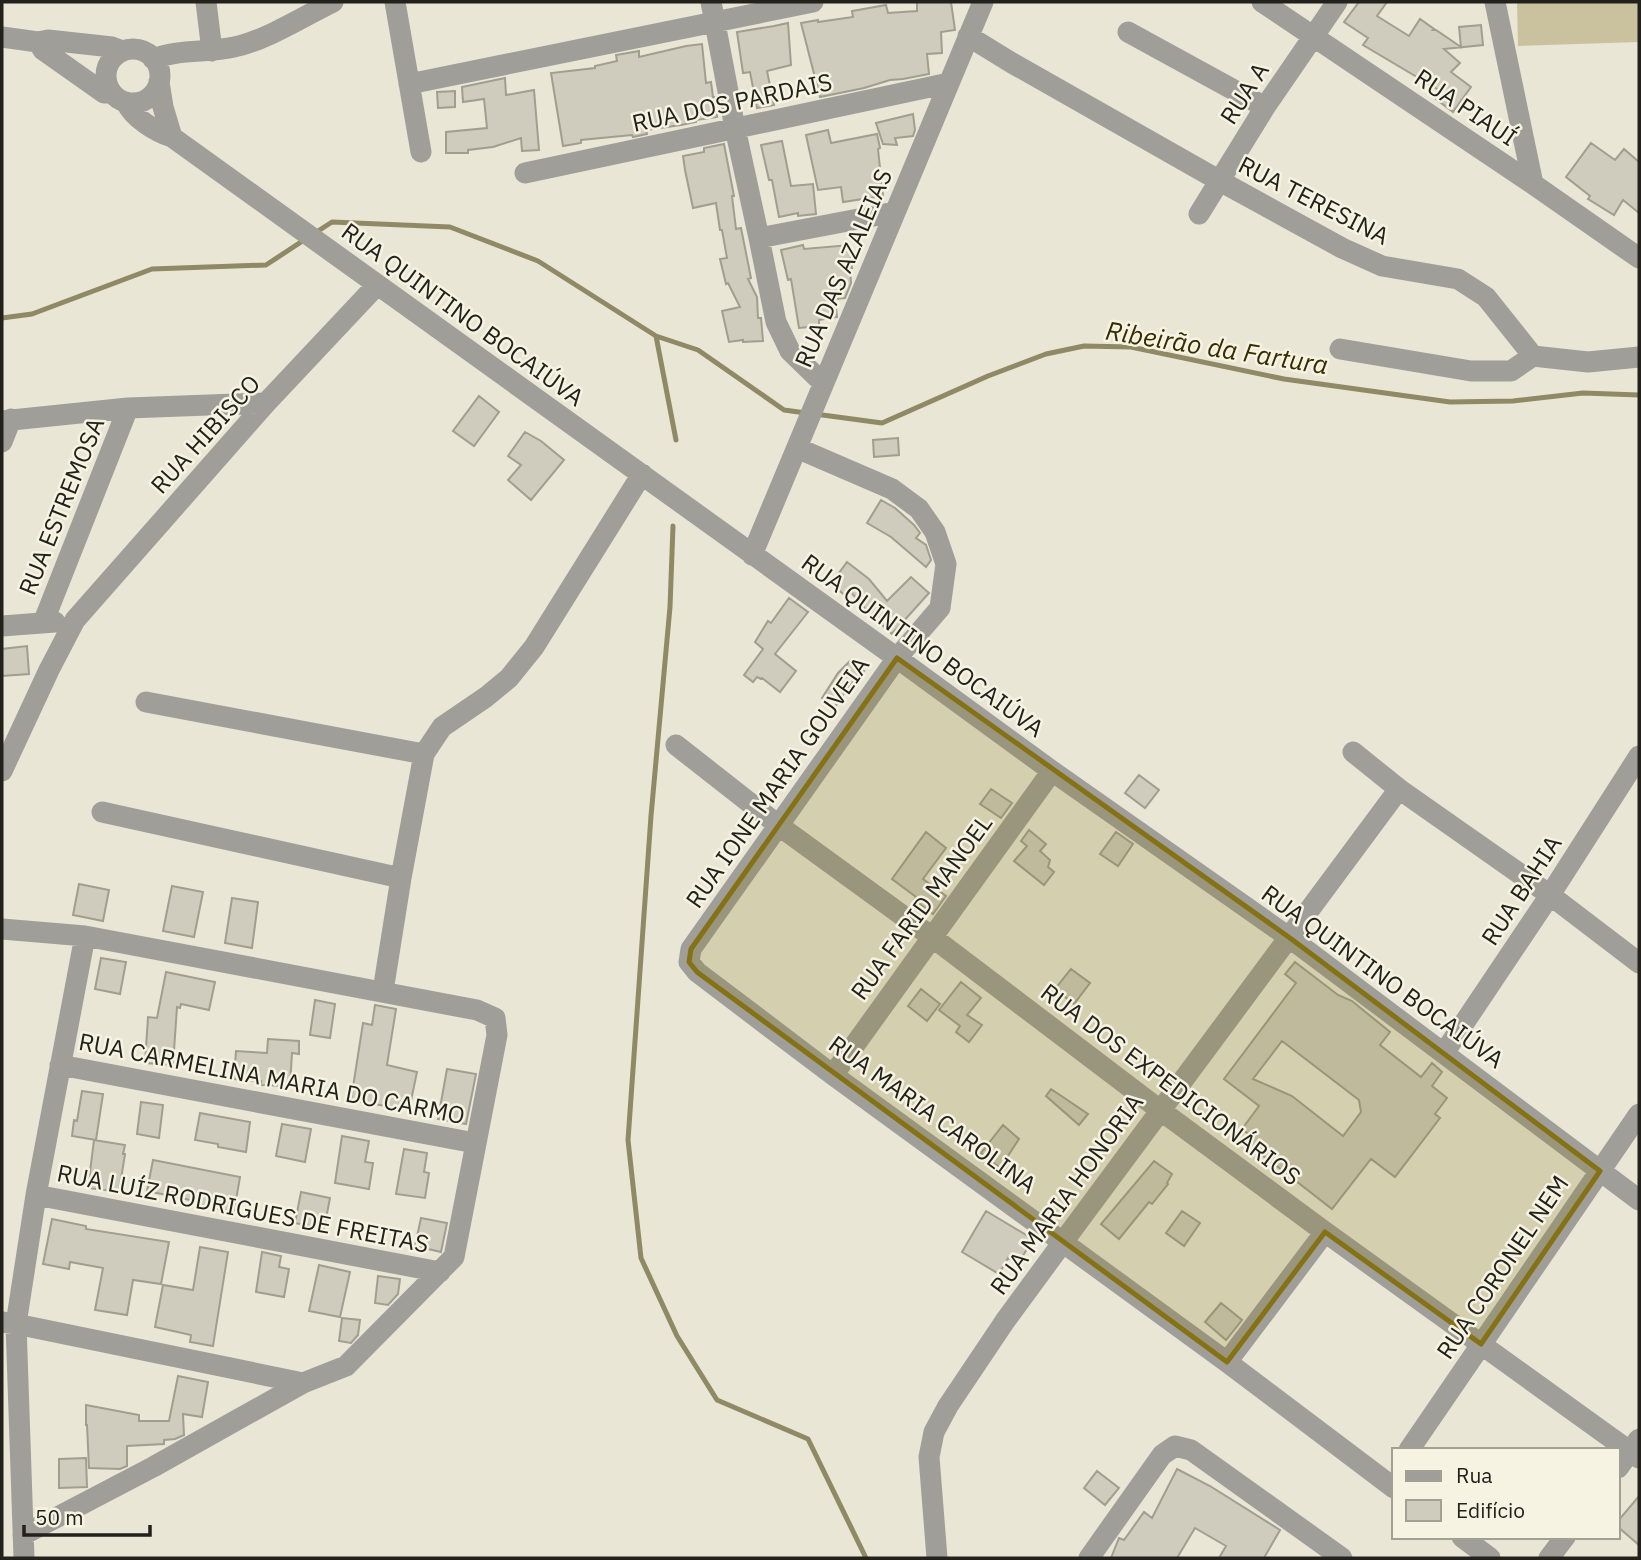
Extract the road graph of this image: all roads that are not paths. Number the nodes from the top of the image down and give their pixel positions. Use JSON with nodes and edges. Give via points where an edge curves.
{"nodes":[{"id":1,"x":206,"y":2,"type":"edge"},
{"id":2,"x":333,"y":2,"type":"edge"},
{"id":3,"x":395,"y":2,"type":"edge"},
{"id":4,"x":813,"y":2,"type":"edge"},
{"id":5,"x":983,"y":2,"type":"edge"},
{"id":6,"x":1262,"y":2,"type":"edge"},
{"id":7,"x":1337,"y":2,"type":"edge"},
{"id":8,"x":1495,"y":2,"type":"edge"},
{"id":9,"x":298,"y":10,"type":"edge"},
{"id":10,"x":713,"y":12,"type":"edge"},
{"id":11,"x":1128,"y":32,"type":"dead end"},
{"id":12,"x":968,"y":36,"type":"junction"},
{"id":13,"x":1313,"y":36,"type":"junction"},
{"id":14,"x":2,"y":37,"type":"edge"},
{"id":15,"x":38,"y":42,"type":"junction"},
{"id":16,"x":123,"y":51,"type":"junction"},
{"id":17,"x":212,"y":51,"type":"junction"},
{"id":18,"x":153,"y":59,"type":"junction"},
{"id":19,"x":159,"y":82,"type":"junction"},
{"id":20,"x":949,"y":83,"type":"junction"},
{"id":21,"x":409,"y":84,"type":"junction"},
{"id":22,"x":119,"y":98,"type":"junction"},
{"id":23,"x":1265,"y":107,"type":"junction"},
{"id":24,"x":735,"y":128,"type":"junction"},
{"id":25,"x":172,"y":137,"type":"junction"},
{"id":26,"x":421,"y":152,"type":"dead end"},
{"id":27,"x":525,"y":173,"type":"dead end"},
{"id":28,"x":1220,"y":181,"type":"junction"},
{"id":29,"x":1534,"y":184,"type":"junction"},
{"id":30,"x":895,"y":212,"type":"junction"},
{"id":31,"x":1199,"y":214,"type":"dead end"},
{"id":32,"x":760,"y":238,"type":"junction"},
{"id":33,"x":1639,"y":258,"type":"edge"},
{"id":34,"x":377,"y":285,"type":"junction"},
{"id":35,"x":1340,"y":349,"type":"dead end"},
{"id":36,"x":1533,"y":356,"type":"junction"},
{"id":37,"x":1639,"y":357,"type":"edge"},
{"id":38,"x":821,"y":390,"type":"junction"},
{"id":39,"x":266,"y":403,"type":"junction"},
{"id":40,"x":128,"y":408,"type":"junction"},
{"id":41,"x":6,"y":420,"type":"edge"},
{"id":42,"x":2,"y":442,"type":"edge"},
{"id":43,"x":797,"y":448,"type":"junction"},
{"id":44,"x":642,"y":474,"type":"junction"},
{"id":45,"x":752,"y":555,"type":"junction"},
{"id":46,"x":75,"y":620,"type":"junction"},
{"id":47,"x":43,"y":623,"type":"junction"},
{"id":48,"x":2,"y":626,"type":"edge"},
{"id":49,"x":897,"y":658,"type":"junction"},
{"id":50,"x":146,"y":702,"type":"dead end"},
{"id":51,"x":677,"y":745,"type":"dead end"},
{"id":52,"x":1353,"y":752,"type":"dead end"},
{"id":53,"x":424,"y":754,"type":"junction"},
{"id":54,"x":1639,"y":755,"type":"edge"},
{"id":55,"x":4,"y":761,"type":"edge"},
{"id":56,"x":1052,"y":771,"type":"junction"},
{"id":57,"x":1399,"y":789,"type":"junction"},
{"id":58,"x":102,"y":812,"type":"dead end"},
{"id":59,"x":778,"y":825,"type":"junction"},
{"id":60,"x":401,"y":878,"type":"junction"},
{"id":61,"x":1550,"y":895,"type":"junction"},
{"id":62,"x":2,"y":929,"type":"edge"},
{"id":63,"x":85,"y":936,"type":"junction"},
{"id":64,"x":932,"y":937,"type":"junction"},
{"id":65,"x":1290,"y":937,"type":"junction"},
{"id":66,"x":691,"y":949,"type":"joint"},
{"id":67,"x":1639,"y":963,"type":"edge"},
{"id":68,"x":383,"y":991,"type":"junction"},
{"id":69,"x":1444,"y":1053,"type":"junction"},
{"id":70,"x":60,"y":1065,"type":"junction"},
{"id":71,"x":833,"y":1074,"type":"junction"},
{"id":72,"x":1160,"y":1110,"type":"junction"},
{"id":73,"x":1639,"y":1114,"type":"edge"},
{"id":74,"x":475,"y":1143,"type":"junction"},
{"id":75,"x":1600,"y":1171,"type":"junction"},
{"id":76,"x":36,"y":1195,"type":"junction"},
{"id":77,"x":1639,"y":1200,"type":"edge"},
{"id":78,"x":1325,"y":1232,"type":"junction"},
{"id":79,"x":1063,"y":1242,"type":"junction"},
{"id":80,"x":440,"y":1272,"type":"junction"},
{"id":81,"x":9,"y":1323,"type":"edge"},
{"id":82,"x":1481,"y":1344,"type":"junction"},
{"id":83,"x":1227,"y":1362,"type":"junction"},
{"id":84,"x":303,"y":1383,"type":"junction"},
{"id":85,"x":1410,"y":1448,"type":"edge"},
{"id":86,"x":1632,"y":1454,"type":"edge"},
{"id":87,"x":1392,"y":1480,"type":"edge"},
{"id":88,"x":23,"y":1535,"type":"junction"},
{"id":89,"x":1465,"y":1539,"type":"edge"},
{"id":90,"x":1563,"y":1539,"type":"edge"},
{"id":91,"x":24,"y":1558,"type":"edge"},
{"id":92,"x":937,"y":1558,"type":"edge"},
{"id":93,"x":1089,"y":1558,"type":"edge"},
{"id":94,"x":1342,"y":1558,"type":"edge"},
{"id":95,"x":1490,"y":1558,"type":"edge"},
{"id":96,"x":1549,"y":1558,"type":"edge"}],
"edges":[{"from":1,"to":17,"type":"street"},
{"from":2,"to":9,"type":"street"},
{"from":3,"to":21,"type":"street"},
{"from":4,"to":10,"type":"street"},
{"from":5,"to":12,"type":"street","name":"RUA DAS AZALEIAS"},
{"from":6,"to":13,"type":"street","name":"RUA PIAUÍ"},
{"from":7,"to":13,"type":"street","name":"RUA A"},
{"from":8,"to":29,"type":"street"},
{"from":9,"to":17,"type":"street","via":[[257,40]]},
{"from":10,"to":21,"type":"street"},
{"from":10,"to":24,"type":"street"},
{"from":11,"to":23,"type":"street"},
{"from":12,"to":20,"type":"street","name":"RUA DAS AZALEIAS"},
{"from":12,"to":28,"type":"street","name":"RUA TERESINA"},
{"from":13,"to":23,"type":"street","name":"RUA A"},
{"from":13,"to":29,"type":"street","name":"RUA PIAUÍ"},
{"from":14,"to":15,"type":"street"},
{"from":15,"to":16,"type":"street"},
{"from":15,"to":22,"type":"street","name":"RUA QUINTINO BOCAIÚVA","via":[[104,93]]},
{"from":16,"to":18,"type":"street","via":[[139,50]]},
{"from":16,"to":22,"type":"street","via":[[110,62],[106,78]]},
{"from":17,"to":18,"type":"street"},
{"from":18,"to":19,"type":"street"},
{"from":19,"to":22,"type":"street","via":[[143,101]]},
{"from":19,"to":25,"type":"street"},
{"from":20,"to":24,"type":"street","name":"RUA DOS PARDAIS"},
{"from":20,"to":30,"type":"street","name":"RUA DAS AZALEIAS"},
{"from":21,"to":26,"type":"street"},
{"from":22,"to":25,"type":"street","name":"RUA QUINTINO BOCAIÚVA","via":[[160,133]]},
{"from":23,"to":28,"type":"street","name":"RUA A"},
{"from":24,"to":27,"type":"street","name":"RUA DOS PARDAIS"},
{"from":24,"to":32,"type":"street"},
{"from":25,"to":34,"type":"street","name":"RUA QUINTINO BOCAIÚVA"},
{"from":28,"to":31,"type":"street","name":"RUA A"},
{"from":28,"to":36,"type":"street","name":"RUA TERESINA","via":[[1382,266],[1458,279],[1486,297]]},
{"from":29,"to":33,"type":"street","name":"RUA PIAUÍ"},
{"from":30,"to":32,"type":"street"},
{"from":30,"to":38,"type":"street","name":"RUA DAS AZALEIAS"},
{"from":32,"to":38,"type":"street","via":[[776,322],[790,351]]},
{"from":34,"to":39,"type":"street","name":"RUA HIBISCO"},
{"from":34,"to":44,"type":"street","name":"RUA QUINTINO BOCAIÚVA"},
{"from":35,"to":36,"type":"street","via":[[1471,372],[1511,371]]},
{"from":36,"to":37,"type":"street","via":[[1588,362]]},
{"from":38,"to":43,"type":"street","name":"RUA DAS AZALEIAS"},
{"from":39,"to":40,"type":"street"},
{"from":39,"to":46,"type":"street","name":"RUA HIBISCO"},
{"from":40,"to":41,"type":"street"},
{"from":40,"to":47,"type":"street","name":"RUA ESTREMOSA"},
{"from":41,"to":42,"type":"street"},
{"from":43,"to":45,"type":"street","name":"RUA DAS AZALEIAS"},
{"from":43,"to":49,"type":"street","name":"RUA IONE MARIA GOUVEIA","via":[[891,489],[919,509],[935,533],[946,564],[940,608]]},
{"from":44,"to":45,"type":"street","name":"RUA QUINTINO BOCAIÚVA"},
{"from":44,"to":53,"type":"street","via":[[534,647],[509,678],[442,727]]},
{"from":45,"to":49,"type":"street","name":"RUA QUINTINO BOCAIÚVA"},
{"from":46,"to":47,"type":"street"},
{"from":46,"to":55,"type":"street","name":"RUA HIBISCO"},
{"from":47,"to":48,"type":"street"},
{"from":49,"to":56,"type":"street","name":"RUA QUINTINO BOCAIÚVA"},
{"from":49,"to":59,"type":"street","name":"RUA IONE MARIA GOUVEIA"},
{"from":50,"to":53,"type":"street"},
{"from":51,"to":59,"type":"street","name":"RUA DOS EXPEDICIONÁRIOS"},
{"from":52,"to":57,"type":"street"},
{"from":53,"to":60,"type":"street"},
{"from":54,"to":61,"type":"street","name":"RUA BAHIA"},
{"from":56,"to":64,"type":"street","name":"RUA FARID MANOEL"},
{"from":56,"to":65,"type":"street","name":"RUA QUINTINO BOCAIÚVA"},
{"from":57,"to":61,"type":"street"},
{"from":57,"to":65,"type":"street","name":"RUA MARIA HONORIA"},
{"from":58,"to":60,"type":"street"},
{"from":59,"to":64,"type":"street","name":"RUA DOS EXPEDICIONÁRIOS"},
{"from":59,"to":66,"type":"street","name":"RUA IONE MARIA GOUVEIA"},
{"from":60,"to":68,"type":"street"},
{"from":61,"to":67,"type":"street"},
{"from":61,"to":69,"type":"street","name":"RUA BAHIA"},
{"from":62,"to":63,"type":"street"},
{"from":63,"to":68,"type":"street"},
{"from":63,"to":70,"type":"street"},
{"from":64,"to":71,"type":"street","name":"RUA FARID MANOEL"},
{"from":64,"to":72,"type":"street","name":"RUA DOS EXPEDICIONÁRIOS"},
{"from":65,"to":69,"type":"street","name":"RUA QUINTINO BOCAIÚVA"},
{"from":65,"to":72,"type":"street","name":"RUA MARIA HONORIA"},
{"from":66,"to":71,"type":"street","name":"RUA MARIA CAROLINA","via":[[689,962],[697,972]]},
{"from":68,"to":74,"type":"street","via":[[477,1010],[495,1018],[497,1035]]},
{"from":69,"to":75,"type":"street","name":"RUA QUINTINO BOCAIÚVA"},
{"from":70,"to":74,"type":"street","name":"RUA CARMELINA MARIA DO CARMO"},
{"from":70,"to":76,"type":"street"},
{"from":71,"to":79,"type":"street","name":"RUA MARIA CAROLINA"},
{"from":72,"to":78,"type":"street","name":"RUA DOS EXPEDICIONÁRIOS"},
{"from":72,"to":79,"type":"street","name":"RUA MARIA HONORIA"},
{"from":73,"to":75,"type":"street","name":"RUA CORONEL NEM"},
{"from":74,"to":80,"type":"street","via":[[454,1256]]},
{"from":75,"to":77,"type":"street","name":"RUA QUINTINO BOCAIÚVA"},
{"from":75,"to":82,"type":"street","name":"RUA CORONEL NEM"},
{"from":76,"to":80,"type":"street","name":"RUA LUÍZ RODRIGUES DE FREITAS"},
{"from":76,"to":81,"type":"street"},
{"from":78,"to":82,"type":"street","name":"RUA DOS EXPEDICIONÁRIOS"},
{"from":78,"to":83,"type":"street"},
{"from":79,"to":83,"type":"street","name":"RUA MARIA CAROLINA"},
{"from":79,"to":92,"type":"street","name":"RUA MARIA HONORIA","via":[[970,1371],[934,1432],[929,1457]]},
{"from":80,"to":84,"type":"street","via":[[346,1366]]},
{"from":81,"to":84,"type":"street"},
{"from":81,"to":88,"type":"street"},
{"from":82,"to":85,"type":"street","name":"RUA CORONEL NEM"},
{"from":82,"to":86,"type":"street","name":"RUA DOS EXPEDICIONÁRIOS"},
{"from":83,"to":87,"type":"street","name":"RUA MARIA CAROLINA"},
{"from":84,"to":88,"type":"street"},
{"from":88,"to":91,"type":"street"},
{"from":89,"to":95,"type":"street"},
{"from":90,"to":96,"type":"street"},
{"from":93,"to":94,"type":"street","via":[[1163,1455],[1175,1446],[1191,1450]]}]}
